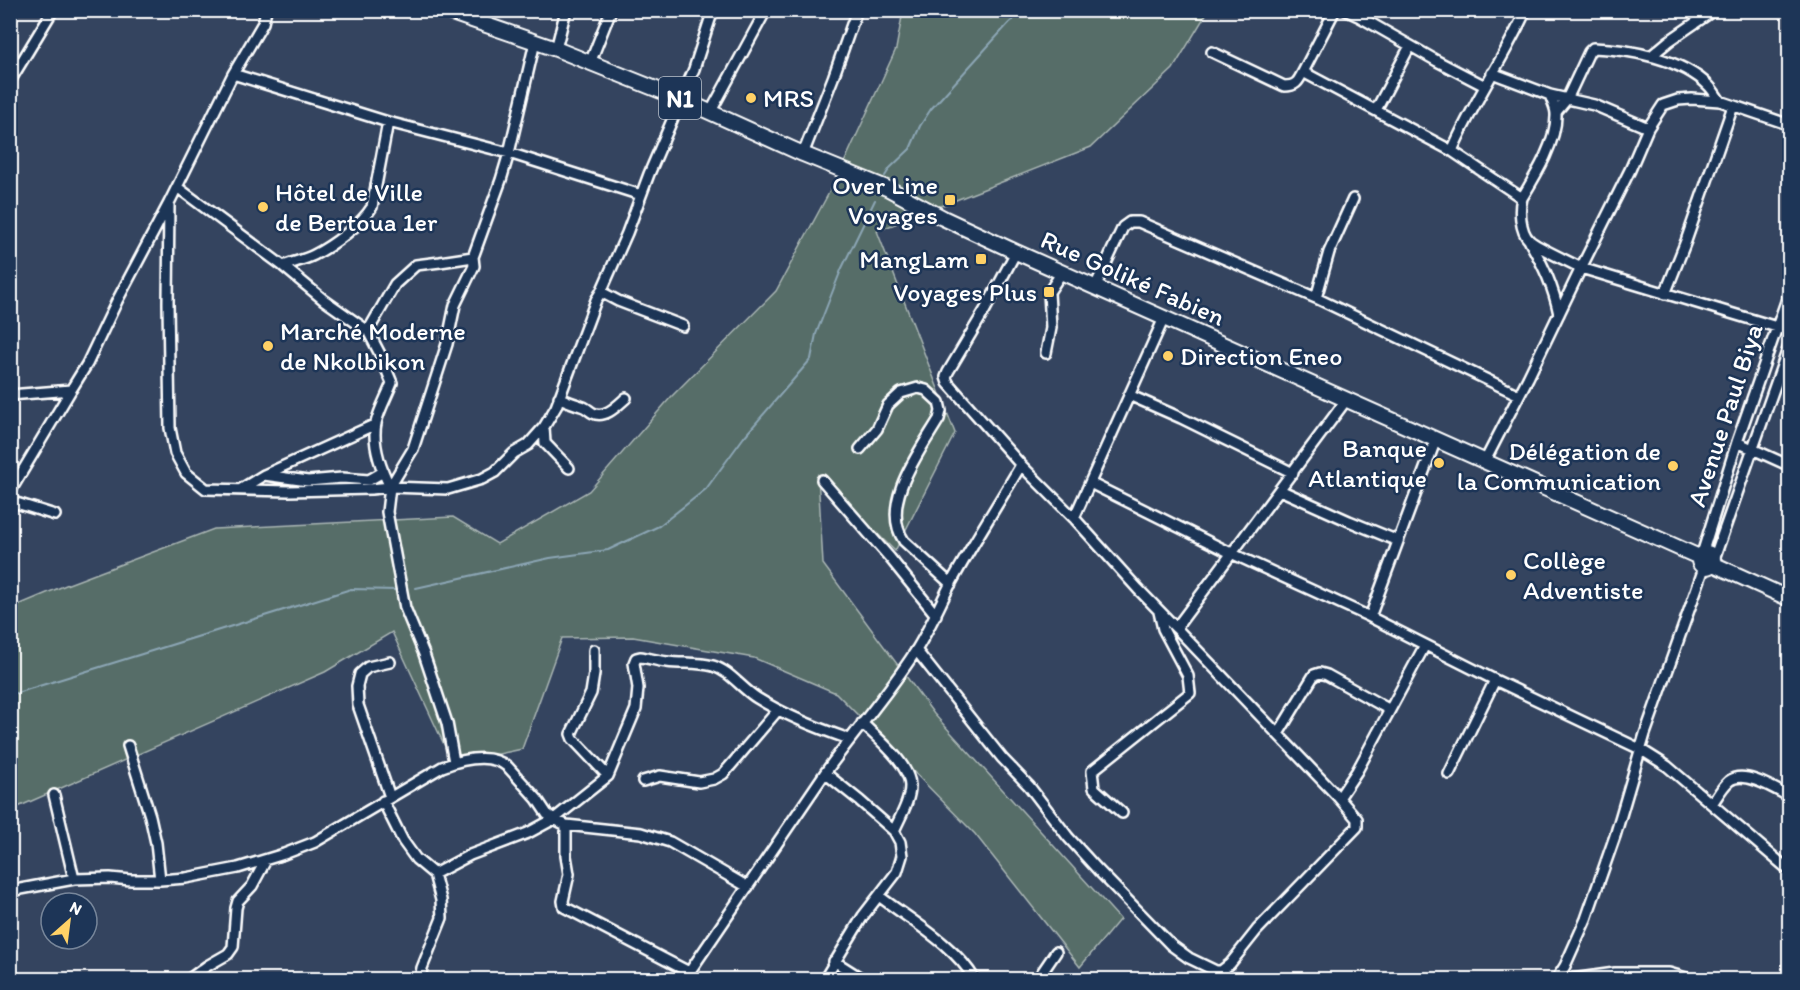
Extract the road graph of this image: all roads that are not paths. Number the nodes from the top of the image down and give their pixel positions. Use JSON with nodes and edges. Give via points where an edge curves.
{"nodes":[{"id":1,"x":52,"y":10,"type":"edge"},
{"id":2,"x":266,"y":10,"type":"edge"},
{"id":3,"x":443,"y":10,"type":"edge"},
{"id":4,"x":566,"y":10,"type":"edge"},
{"id":5,"x":611,"y":10,"type":"edge"},
{"id":6,"x":713,"y":10,"type":"edge"},
{"id":7,"x":766,"y":10,"type":"edge"},
{"id":8,"x":857,"y":10,"type":"edge"},
{"id":9,"x":1335,"y":10,"type":"edge"},
{"id":10,"x":1346,"y":10,"type":"edge"},
{"id":11,"x":1526,"y":10,"type":"edge"},
{"id":12,"x":1714,"y":10,"type":"edge"},
{"id":13,"x":535,"y":42,"type":"junction"},
{"id":14,"x":1410,"y":46,"type":"junction"},
{"id":15,"x":556,"y":49,"type":"junction"},
{"id":16,"x":1212,"y":52,"type":"dead end"},
{"id":17,"x":1651,"y":56,"type":"junction"},
{"id":18,"x":590,"y":63,"type":"junction"},
{"id":19,"x":1303,"y":72,"type":"junction"},
{"id":20,"x":1492,"y":73,"type":"junction"},
{"id":21,"x":233,"y":74,"type":"junction"},
{"id":22,"x":10,"y":81,"type":"edge"},
{"id":23,"x":1485,"y":86,"type":"junction"},
{"id":24,"x":1550,"y":95,"type":"junction"},
{"id":25,"x":681,"y":99,"type":"junction"},
{"id":26,"x":1567,"y":99,"type":"junction"},
{"id":27,"x":1720,"y":102,"type":"junction"},
{"id":28,"x":1733,"y":106,"type":"junction"},
{"id":29,"x":1376,"y":110,"type":"junction"},
{"id":30,"x":1556,"y":112,"type":"junction"},
{"id":31,"x":710,"y":113,"type":"junction"},
{"id":32,"x":388,"y":122,"type":"junction"},
{"id":33,"x":1790,"y":125,"type":"edge"},
{"id":34,"x":1648,"y":128,"type":"junction"},
{"id":35,"x":1452,"y":152,"type":"junction"},
{"id":36,"x":509,"y":153,"type":"junction"},
{"id":37,"x":803,"y":154,"type":"junction"},
{"id":38,"x":177,"y":187,"type":"junction"},
{"id":39,"x":641,"y":195,"type":"junction"},
{"id":40,"x":1522,"y":198,"type":"junction"},
{"id":41,"x":1353,"y":199,"type":"dead end"},
{"id":42,"x":169,"y":204,"type":"junction"},
{"id":43,"x":1529,"y":241,"type":"junction"},
{"id":44,"x":1016,"y":252,"type":"junction"},
{"id":45,"x":473,"y":257,"type":"junction"},
{"id":46,"x":283,"y":266,"type":"junction"},
{"id":47,"x":1581,"y":268,"type":"junction"},
{"id":48,"x":1062,"y":272,"type":"junction"},
{"id":49,"x":1095,"y":287,"type":"junction"},
{"id":50,"x":1790,"y":290,"type":"edge"},
{"id":51,"x":601,"y":292,"type":"junction"},
{"id":52,"x":1665,"y":294,"type":"junction"},
{"id":53,"x":1316,"y":298,"type":"junction"},
{"id":54,"x":1559,"y":314,"type":"junction"},
{"id":55,"x":1164,"y":318,"type":"junction"},
{"id":56,"x":683,"y":326,"type":"dead end"},
{"id":57,"x":1776,"y":327,"type":"junction"},
{"id":58,"x":368,"y":331,"type":"junction"},
{"id":59,"x":1790,"y":331,"type":"edge"},
{"id":60,"x":1790,"y":343,"type":"edge"},
{"id":61,"x":1046,"y":354,"type":"dead end"},
{"id":62,"x":71,"y":390,"type":"junction"},
{"id":63,"x":10,"y":395,"type":"edge"},
{"id":64,"x":1129,"y":395,"type":"junction"},
{"id":65,"x":1519,"y":395,"type":"junction"},
{"id":66,"x":559,"y":397,"type":"junction"},
{"id":67,"x":626,"y":398,"type":"dead end"},
{"id":68,"x":1347,"y":399,"type":"junction"},
{"id":69,"x":376,"y":424,"type":"junction"},
{"id":70,"x":544,"y":427,"type":"junction"},
{"id":71,"x":1436,"y":439,"type":"junction"},
{"id":72,"x":1737,"y":442,"type":"junction"},
{"id":73,"x":1752,"y":448,"type":"junction"},
{"id":74,"x":860,"y":449,"type":"dead end"},
{"id":75,"x":1485,"y":461,"type":"junction"},
{"id":76,"x":1021,"y":465,"type":"junction"},
{"id":77,"x":1790,"y":466,"type":"edge"},
{"id":78,"x":569,"y":468,"type":"dead end"},
{"id":79,"x":383,"y":472,"type":"junction"},
{"id":80,"x":1293,"y":473,"type":"junction"},
{"id":81,"x":264,"y":475,"type":"junction"},
{"id":82,"x":822,"y":480,"type":"dead end"},
{"id":83,"x":1090,"y":483,"type":"junction"},
{"id":84,"x":390,"y":487,"type":"junction"},
{"id":85,"x":240,"y":490,"type":"junction"},
{"id":86,"x":1280,"y":490,"type":"junction"},
{"id":87,"x":10,"y":492,"type":"edge"},
{"id":88,"x":10,"y":501,"type":"edge"},
{"id":89,"x":54,"y":515,"type":"dead end"},
{"id":90,"x":1074,"y":518,"type":"junction"},
{"id":91,"x":1398,"y":541,"type":"junction"},
{"id":92,"x":1233,"y":554,"type":"junction"},
{"id":93,"x":1706,"y":560,"type":"junction"},
{"id":94,"x":951,"y":584,"type":"junction"},
{"id":95,"x":1790,"y":599,"type":"edge"},
{"id":96,"x":1159,"y":612,"type":"junction"},
{"id":97,"x":936,"y":615,"type":"junction"},
{"id":98,"x":1370,"y":617,"type":"junction"},
{"id":99,"x":1176,"y":628,"type":"junction"},
{"id":100,"x":1425,"y":645,"type":"junction"},
{"id":101,"x":594,"y":650,"type":"dead end"},
{"id":102,"x":916,"y":650,"type":"junction"},
{"id":103,"x":390,"y":662,"type":"dead end"},
{"id":104,"x":1495,"y":680,"type":"junction"},
{"id":105,"x":778,"y":710,"type":"junction"},
{"id":106,"x":1390,"y":710,"type":"junction"},
{"id":107,"x":862,"y":723,"type":"junction"},
{"id":108,"x":1278,"y":734,"type":"junction"},
{"id":109,"x":849,"y":739,"type":"junction"},
{"id":110,"x":128,"y":746,"type":"dead end"},
{"id":111,"x":1640,"y":749,"type":"junction"},
{"id":112,"x":454,"y":762,"type":"junction"},
{"id":113,"x":825,"y":773,"type":"junction"},
{"id":114,"x":1449,"y":774,"type":"dead end"},
{"id":115,"x":608,"y":776,"type":"junction"},
{"id":116,"x":643,"y":781,"type":"dead end"},
{"id":117,"x":54,"y":795,"type":"dead end"},
{"id":118,"x":1790,"y":797,"type":"edge"},
{"id":119,"x":1339,"y":798,"type":"junction"},
{"id":120,"x":386,"y":799,"type":"junction"},
{"id":121,"x":1712,"y":804,"type":"junction"},
{"id":122,"x":1122,"y":813,"type":"dead end"},
{"id":123,"x":554,"y":819,"type":"junction"},
{"id":124,"x":566,"y":825,"type":"junction"},
{"id":125,"x":894,"y":831,"type":"junction"},
{"id":126,"x":266,"y":860,"type":"junction"},
{"id":127,"x":1790,"y":872,"type":"edge"},
{"id":128,"x":434,"y":874,"type":"junction"},
{"id":129,"x":74,"y":879,"type":"junction"},
{"id":130,"x":159,"y":880,"type":"junction"},
{"id":131,"x":748,"y":887,"type":"junction"},
{"id":132,"x":10,"y":891,"type":"edge"},
{"id":133,"x":879,"y":896,"type":"junction"},
{"id":134,"x":1056,"y":952,"type":"dead end"},
{"id":135,"x":834,"y":961,"type":"junction"},
{"id":136,"x":1565,"y":966,"type":"junction"},
{"id":137,"x":686,"y":976,"type":"edge"},
{"id":138,"x":188,"y":980,"type":"edge"},
{"id":139,"x":420,"y":980,"type":"edge"},
{"id":140,"x":824,"y":980,"type":"edge"},
{"id":141,"x":864,"y":980,"type":"edge"},
{"id":142,"x":975,"y":980,"type":"edge"},
{"id":143,"x":1037,"y":980,"type":"edge"},
{"id":144,"x":1556,"y":980,"type":"edge"},
{"id":145,"x":1563,"y":980,"type":"edge"},
{"id":146,"x":1693,"y":980,"type":"edge"}],
"edges":[{"from":1,"to":22,"type":"street"},
{"from":2,"to":21,"type":"street","via":[[263,23]]},
{"from":3,"to":13,"type":"highway","number":"N1"},
{"from":4,"to":15,"type":"street"},
{"from":5,"to":18,"type":"street"},
{"from":6,"to":25,"type":"street"},
{"from":7,"to":31,"type":"street"},
{"from":8,"to":37,"type":"street"},
{"from":9,"to":19,"type":"street"},
{"from":10,"to":14,"type":"street"},
{"from":11,"to":20,"type":"street"},
{"from":12,"to":17,"type":"street"},
{"from":13,"to":15,"type":"highway","number":"N1"},
{"from":13,"to":36,"type":"street"},
{"from":14,"to":23,"type":"street"},
{"from":14,"to":29,"type":"street"},
{"from":15,"to":18,"type":"highway","number":"N1"},
{"from":16,"to":19,"type":"street","via":[[1284,86],[1298,82]]},
{"from":17,"to":26,"type":"street","via":[[1593,48]]},
{"from":17,"to":27,"type":"street","via":[[1682,67],[1709,86]]},
{"from":18,"to":25,"type":"highway","number":"N1"},
{"from":19,"to":29,"type":"street"},
{"from":20,"to":23,"type":"street"},
{"from":20,"to":24,"type":"street"},
{"from":21,"to":32,"type":"street"},
{"from":21,"to":38,"type":"street"},
{"from":23,"to":35,"type":"street"},
{"from":24,"to":26,"type":"street"},
{"from":24,"to":30,"type":"street"},
{"from":25,"to":31,"type":"highway","number":"N1"},
{"from":25,"to":39,"type":"street"},
{"from":26,"to":30,"type":"street"},
{"from":26,"to":34,"type":"street","via":[[1594,105]]},
{"from":27,"to":28,"type":"street"},
{"from":27,"to":34,"type":"street","via":[[1692,99],[1663,105]]},
{"from":28,"to":33,"type":"street"},
{"from":28,"to":52,"type":"street"},
{"from":29,"to":35,"type":"street"},
{"from":30,"to":40,"type":"street","via":[[1547,151]]},
{"from":31,"to":37,"type":"highway","number":"N1"},
{"from":32,"to":36,"type":"street"},
{"from":32,"to":46,"type":"street","via":[[372,207],[366,216],[314,255]]},
{"from":34,"to":47,"type":"street"},
{"from":35,"to":40,"type":"street"},
{"from":36,"to":39,"type":"street"},
{"from":36,"to":45,"type":"street"},
{"from":37,"to":44,"type":"highway","name":"Rue Goliké Fabien","number":"N1","via":[[889,189]]},
{"from":38,"to":42,"type":"street"},
{"from":38,"to":46,"type":"street"},
{"from":39,"to":51,"type":"street"},
{"from":40,"to":43,"type":"street","via":[[1521,223]]},
{"from":41,"to":53,"type":"street","via":[[1329,252]]},
{"from":42,"to":62,"type":"street"},
{"from":42,"to":85,"type":"street","via":[[170,418],[175,453],[186,473],[206,489]]},
{"from":43,"to":47,"type":"street"},
{"from":43,"to":54,"type":"street","via":[[1550,278]]},
{"from":44,"to":48,"type":"highway","name":"Rue Goliké Fabien","number":"N1"},
{"from":44,"to":76,"type":"street","via":[[946,377]]},
{"from":45,"to":58,"type":"street","via":[[416,264],[394,284]]},
{"from":45,"to":84,"type":"street","via":[[474,266],[455,305],[447,344],[413,449]]},
{"from":46,"to":58,"type":"street"},
{"from":47,"to":52,"type":"street"},
{"from":47,"to":54,"type":"street"},
{"from":48,"to":49,"type":"highway","name":"Rue Goliké Fabien","number":"N1"},
{"from":48,"to":61,"type":"street","via":[[1049,292],[1051,328]]},
{"from":49,"to":53,"type":"street","via":[[1123,227],[1139,222]]},
{"from":49,"to":55,"type":"highway","name":"Rue Goliké Fabien","number":"N1"},
{"from":50,"to":57,"type":"street","name":"Avenue Paul Biya"},
{"from":51,"to":56,"type":"street"},
{"from":51,"to":66,"type":"street"},
{"from":52,"to":57,"type":"street"},
{"from":53,"to":65,"type":"street"},
{"from":54,"to":65,"type":"street"},
{"from":55,"to":64,"type":"street"},
{"from":55,"to":68,"type":"highway","name":"Rue Goliké Fabien","number":"N1"},
{"from":57,"to":59,"type":"street"},
{"from":57,"to":72,"type":"street","name":"Avenue Paul Biya"},
{"from":58,"to":69,"type":"street","via":[[392,383]]},
{"from":60,"to":73,"type":"street"},
{"from":62,"to":63,"type":"street"},
{"from":62,"to":87,"type":"street"},
{"from":64,"to":80,"type":"street"},
{"from":64,"to":83,"type":"street"},
{"from":65,"to":75,"type":"street"},
{"from":66,"to":67,"type":"street","via":[[595,414],[604,414]]},
{"from":66,"to":70,"type":"street"},
{"from":68,"to":71,"type":"highway","name":"Rue Goliké Fabien","number":"N1"},
{"from":68,"to":80,"type":"street"},
{"from":69,"to":79,"type":"street"},
{"from":69,"to":81,"type":"street"},
{"from":70,"to":78,"type":"street","via":[[545,443]]},
{"from":70,"to":84,"type":"street","via":[[528,445],[482,479],[448,489]]},
{"from":71,"to":75,"type":"highway","name":"Rue Goliké Fabien","number":"N1"},
{"from":71,"to":91,"type":"street"},
{"from":72,"to":73,"type":"street"},
{"from":72,"to":93,"type":"street","name":"Avenue Paul Biya"},
{"from":73,"to":77,"type":"street"},
{"from":73,"to":93,"type":"street"},
{"from":74,"to":94,"type":"street","via":[[878,429],[888,405],[901,393],[918,388],[939,402],[939,419],[903,480],[896,506],[899,533],[904,541]]},
{"from":75,"to":93,"type":"highway","name":"Rue Goliké Fabien","number":"N1"},
{"from":76,"to":90,"type":"street"},
{"from":76,"to":94,"type":"street"},
{"from":79,"to":81,"type":"street","via":[[369,480],[308,481]]},
{"from":79,"to":84,"type":"street"},
{"from":80,"to":86,"type":"street"},
{"from":81,"to":85,"type":"street"},
{"from":82,"to":97,"type":"street"},
{"from":83,"to":90,"type":"street"},
{"from":83,"to":92,"type":"street"},
{"from":84,"to":85,"type":"street"},
{"from":84,"to":112,"type":"street","via":[[387,512],[405,608],[447,723]]},
{"from":86,"to":91,"type":"street"},
{"from":86,"to":92,"type":"street"},
{"from":88,"to":89,"type":"street"},
{"from":90,"to":96,"type":"street"},
{"from":91,"to":98,"type":"street"},
{"from":92,"to":98,"type":"street"},
{"from":92,"to":99,"type":"street"},
{"from":93,"to":95,"type":"highway","number":"N1"},
{"from":93,"to":111,"type":"street"},
{"from":94,"to":97,"type":"street"},
{"from":96,"to":99,"type":"street"},
{"from":96,"to":122,"type":"street","via":[[1163,629],[1188,676],[1190,693],[1092,771],[1094,788]]},
{"from":97,"to":102,"type":"street"},
{"from":98,"to":100,"type":"street"},
{"from":99,"to":108,"type":"street"},
{"from":100,"to":104,"type":"street"},
{"from":100,"to":106,"type":"street"},
{"from":101,"to":115,"type":"street","via":[[591,693],[572,734]]},
{"from":102,"to":107,"type":"street"},
{"from":102,"to":119,"type":"street","via":[[1098,870],[1171,945],[1216,971],[1230,964],[1257,930],[1357,827],[1357,819]]},
{"from":103,"to":120,"type":"street","via":[[368,666],[360,674],[357,686],[358,705]]},
{"from":104,"to":111,"type":"street"},
{"from":104,"to":114,"type":"street"},
{"from":105,"to":109,"type":"street"},
{"from":105,"to":115,"type":"street","via":[[714,666],[636,658],[636,709]]},
{"from":105,"to":116,"type":"street","via":[[727,770],[714,779],[699,782],[660,776]]},
{"from":106,"to":108,"type":"street","via":[[1320,673],[1314,675]]},
{"from":106,"to":119,"type":"street"},
{"from":107,"to":109,"type":"street"},
{"from":107,"to":125,"type":"street","via":[[909,776],[908,798]]},
{"from":108,"to":119,"type":"street"},
{"from":109,"to":113,"type":"street"},
{"from":110,"to":130,"type":"street","via":[[150,816]]},
{"from":111,"to":121,"type":"street"},
{"from":111,"to":136,"type":"street","via":[[1615,836]]},
{"from":112,"to":120,"type":"street"},
{"from":112,"to":123,"type":"street","via":[[491,758],[503,763]]},
{"from":113,"to":125,"type":"street"},
{"from":113,"to":131,"type":"street"},
{"from":115,"to":123,"type":"street"},
{"from":117,"to":129,"type":"street"},
{"from":118,"to":121,"type":"street","via":[[1742,777],[1727,783]]},
{"from":120,"to":126,"type":"street","via":[[315,842]]},
{"from":120,"to":128,"type":"street","via":[[403,841]]},
{"from":121,"to":127,"type":"street"},
{"from":123,"to":124,"type":"street"},
{"from":123,"to":128,"type":"street"},
{"from":124,"to":131,"type":"street","via":[[641,833],[670,842]]},
{"from":124,"to":137,"type":"street","via":[[569,874],[564,907]]},
{"from":125,"to":133,"type":"street","via":[[902,856],[897,872]]},
{"from":126,"to":130,"type":"street","via":[[221,872]]},
{"from":126,"to":138,"type":"street","via":[[238,902],[233,947]]},
{"from":128,"to":139,"type":"street","via":[[442,918]]},
{"from":129,"to":130,"type":"street"},
{"from":129,"to":132,"type":"street"},
{"from":131,"to":137,"type":"street"},
{"from":133,"to":135,"type":"street"},
{"from":133,"to":142,"type":"street","via":[[955,953]]},
{"from":134,"to":143,"type":"street"},
{"from":135,"to":140,"type":"street"},
{"from":135,"to":141,"type":"street"},
{"from":136,"to":144,"type":"street"},
{"from":136,"to":145,"type":"street"},
{"from":145,"to":146,"type":"street","via":[[1669,973]]}]}
